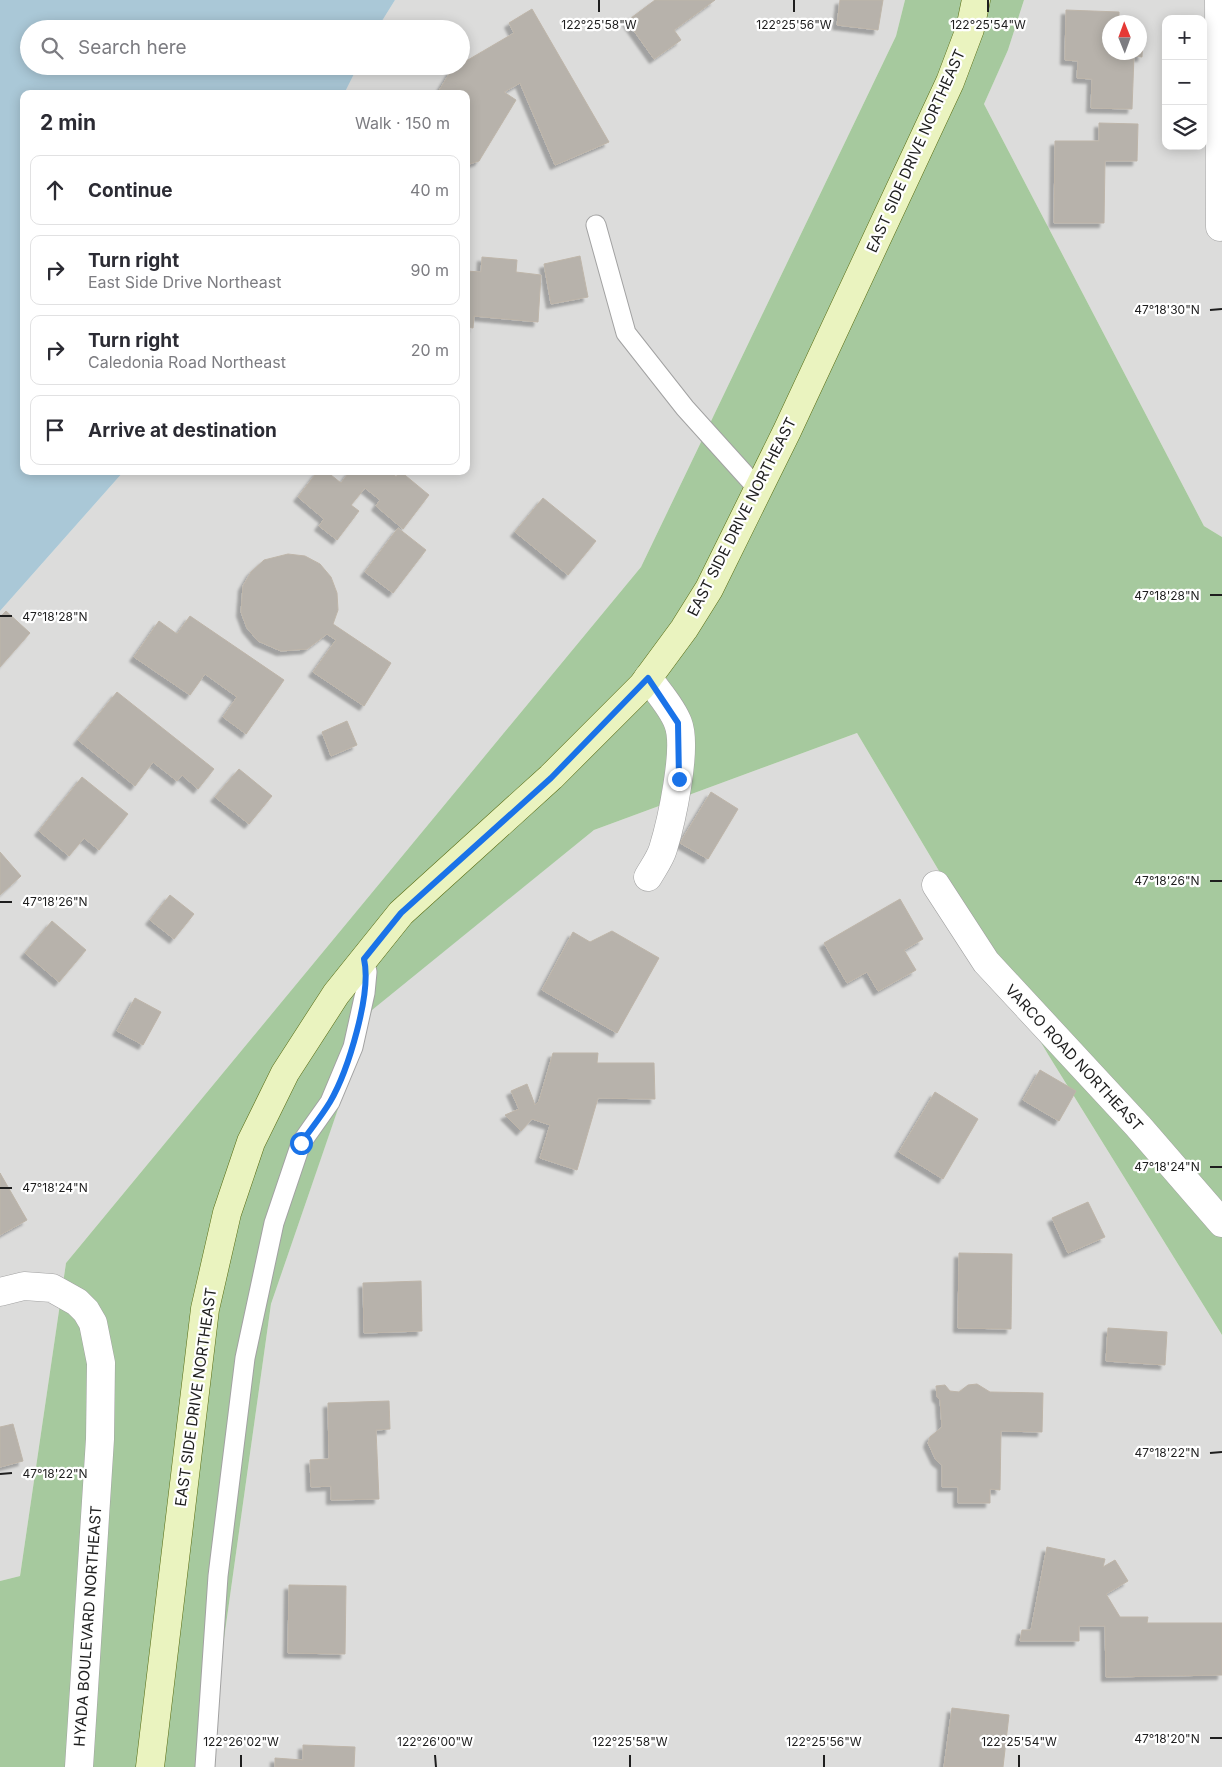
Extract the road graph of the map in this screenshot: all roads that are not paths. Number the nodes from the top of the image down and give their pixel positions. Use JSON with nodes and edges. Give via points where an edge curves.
{"nodes":[{"id":1,"x":976,"y":0,"type":"edge"},
{"id":2,"x":1219,"y":0,"type":"edge"},
{"id":3,"x":596,"y":225,"type":"dead end"},
{"id":4,"x":1220,"y":227,"type":"dead end"},
{"id":5,"x":758,"y":489,"type":"junction"},
{"id":6,"x":648,"y":678,"type":"junction"},
{"id":7,"x":648,"y":877,"type":"dead end"},
{"id":8,"x":936,"y":885,"type":"dead end"},
{"id":9,"x":364,"y":959,"type":"junction"},
{"id":10,"x":1222,"y":1223,"type":"edge"},
{"id":11,"x":0,"y":1292,"type":"edge"},
{"id":12,"x":79,"y":1767,"type":"edge"},
{"id":13,"x":150,"y":1767,"type":"edge"},
{"id":14,"x":206,"y":1767,"type":"edge"}],
"edges":[{"from":1,"to":5,"type":"main road","name":"EAST SIDE DRIVE NORTHEAST","via":[[970,30],[950,82]]},
{"from":2,"to":4,"type":"street"},
{"from":3,"to":5,"type":"lane","via":[[626,333],[685,408]]},
{"from":5,"to":6,"type":"main road","name":"EAST SIDE DRIVE NORTHEAST","via":[[709,589]]},
{"from":6,"to":7,"type":"street","via":[[670,708],[680,732],[679,779],[663,851]]},
{"from":6,"to":9,"type":"main road","name":"EAST SIDE DRIVE NORTHEAST","via":[[551,778],[401,913]]},
{"from":8,"to":10,"type":"street","name":"VARCO ROAD NORTHEAST","via":[[986,962],[1138,1126]]},
{"from":9,"to":13,"type":"main road","name":"EAST SIDE DRIVE NORTHEAST","via":[[336,994],[286,1073],[251,1142],[227,1213],[205,1309]]},
{"from":9,"to":14,"type":"lane","via":[[366,986],[352,1047],[330,1102],[301,1143],[274,1223],[245,1358],[218,1576]]},
{"from":11,"to":12,"type":"street","name":"HYADA BOULEVARD NORTHEAST","via":[[24,1286],[52,1288],[77,1302],[92,1323],[101,1363],[100,1438]]}]}
